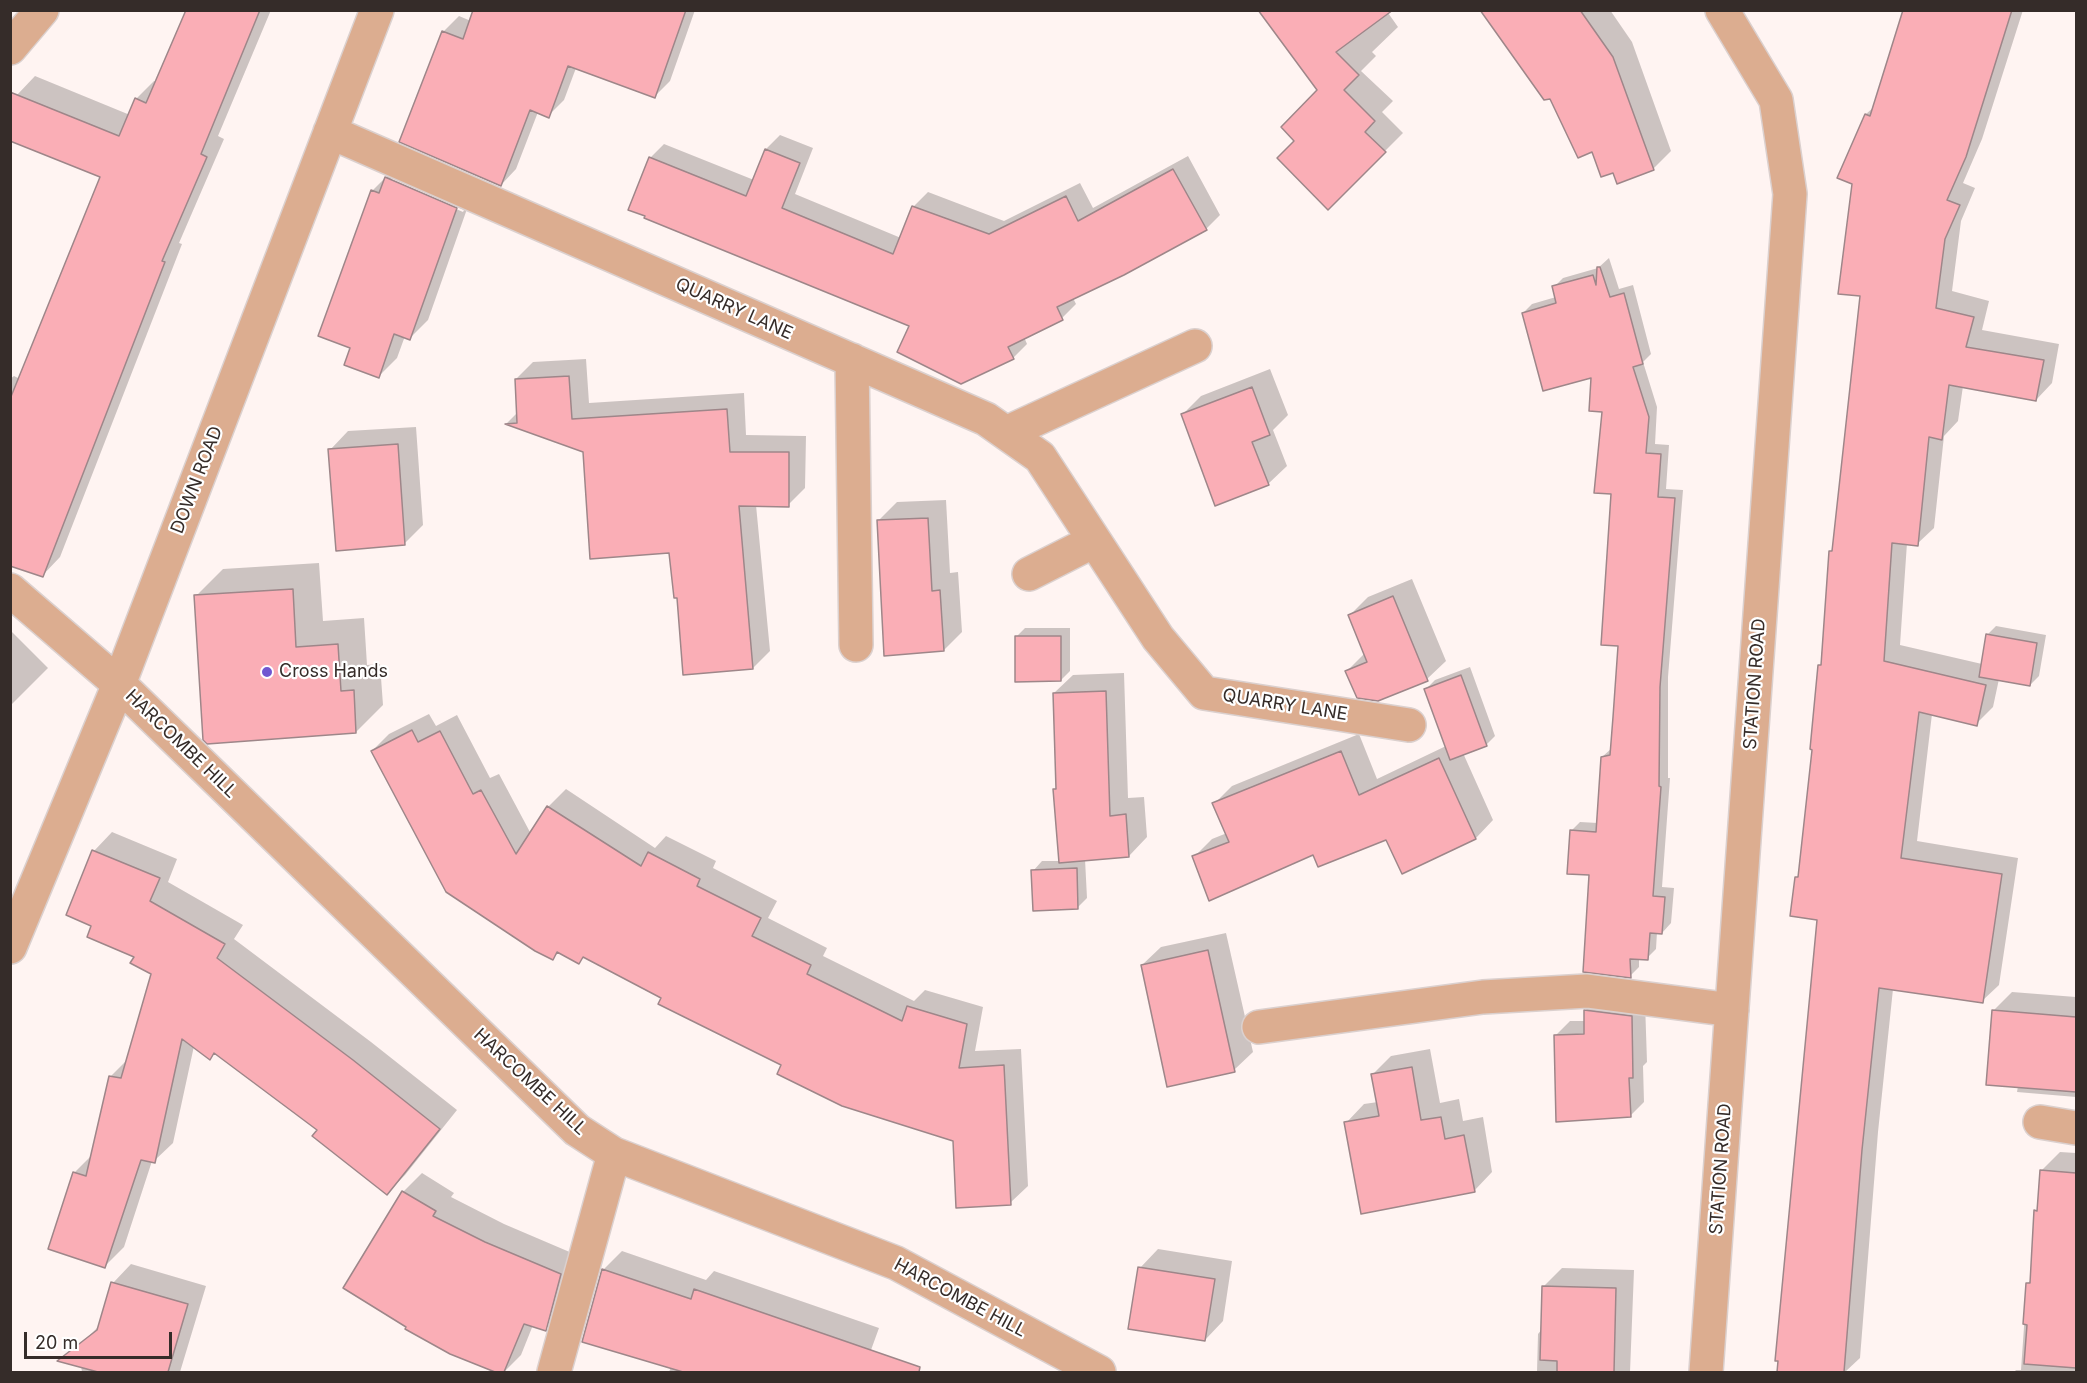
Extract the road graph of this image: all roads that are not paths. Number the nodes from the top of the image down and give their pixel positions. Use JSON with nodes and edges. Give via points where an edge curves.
{"nodes":[{"id":1,"x":42,"y":10,"type":"edge"},
{"id":2,"x":377,"y":10,"type":"edge"},
{"id":3,"x":1722,"y":10,"type":"edge"},
{"id":4,"x":10,"y":48,"type":"edge"},
{"id":5,"x":330,"y":132,"type":"junction"},
{"id":6,"x":1195,"y":346,"type":"dead end"},
{"id":7,"x":852,"y":360,"type":"junction"},
{"id":8,"x":1006,"y":433,"type":"junction"},
{"id":9,"x":1094,"y":541,"type":"junction"},
{"id":10,"x":1029,"y":574,"type":"dead end"},
{"id":11,"x":10,"y":590,"type":"edge"},
{"id":12,"x":856,"y":645,"type":"dead end"},
{"id":13,"x":119,"y":684,"type":"junction"},
{"id":14,"x":1409,"y":725,"type":"dead end"},
{"id":15,"x":10,"y":947,"type":"edge"},
{"id":16,"x":1732,"y":1010,"type":"junction"},
{"id":17,"x":1259,"y":1027,"type":"dead end"},
{"id":18,"x":2040,"y":1122,"type":"dead end"},
{"id":19,"x":2076,"y":1128,"type":"edge"},
{"id":20,"x":614,"y":1154,"type":"junction"},
{"id":21,"x":554,"y":1372,"type":"edge"},
{"id":22,"x":1099,"y":1372,"type":"edge"},
{"id":23,"x":1706,"y":1372,"type":"edge"}],
"edges":[{"from":1,"to":4,"type":"street"},
{"from":2,"to":5,"type":"street","name":"DOWN ROAD"},
{"from":3,"to":16,"type":"street","name":"STATION ROAD","via":[[1776,100],[1790,194]]},
{"from":5,"to":7,"type":"street","name":"QUARRY LANE"},
{"from":5,"to":13,"type":"street","name":"DOWN ROAD"},
{"from":6,"to":8,"type":"street"},
{"from":7,"to":8,"type":"street","name":"QUARRY LANE","via":[[986,419]]},
{"from":7,"to":12,"type":"street"},
{"from":8,"to":9,"type":"street","name":"QUARRY LANE","via":[[1040,457]]},
{"from":9,"to":10,"type":"street"},
{"from":9,"to":14,"type":"street","name":"QUARRY LANE","via":[[1158,638],[1204,693]]},
{"from":11,"to":13,"type":"street","name":"HARCOMBE HILL"},
{"from":13,"to":15,"type":"street","name":"DOWN ROAD"},
{"from":13,"to":20,"type":"street","name":"HARCOMBE HILL","via":[[577,1130]]},
{"from":16,"to":17,"type":"street","via":[[1587,991],[1483,997]]},
{"from":16,"to":23,"type":"street","name":"STATION ROAD"},
{"from":18,"to":19,"type":"street"},
{"from":20,"to":21,"type":"street"},
{"from":20,"to":22,"type":"street","name":"HARCOMBE HILL","via":[[896,1263]]}]}
